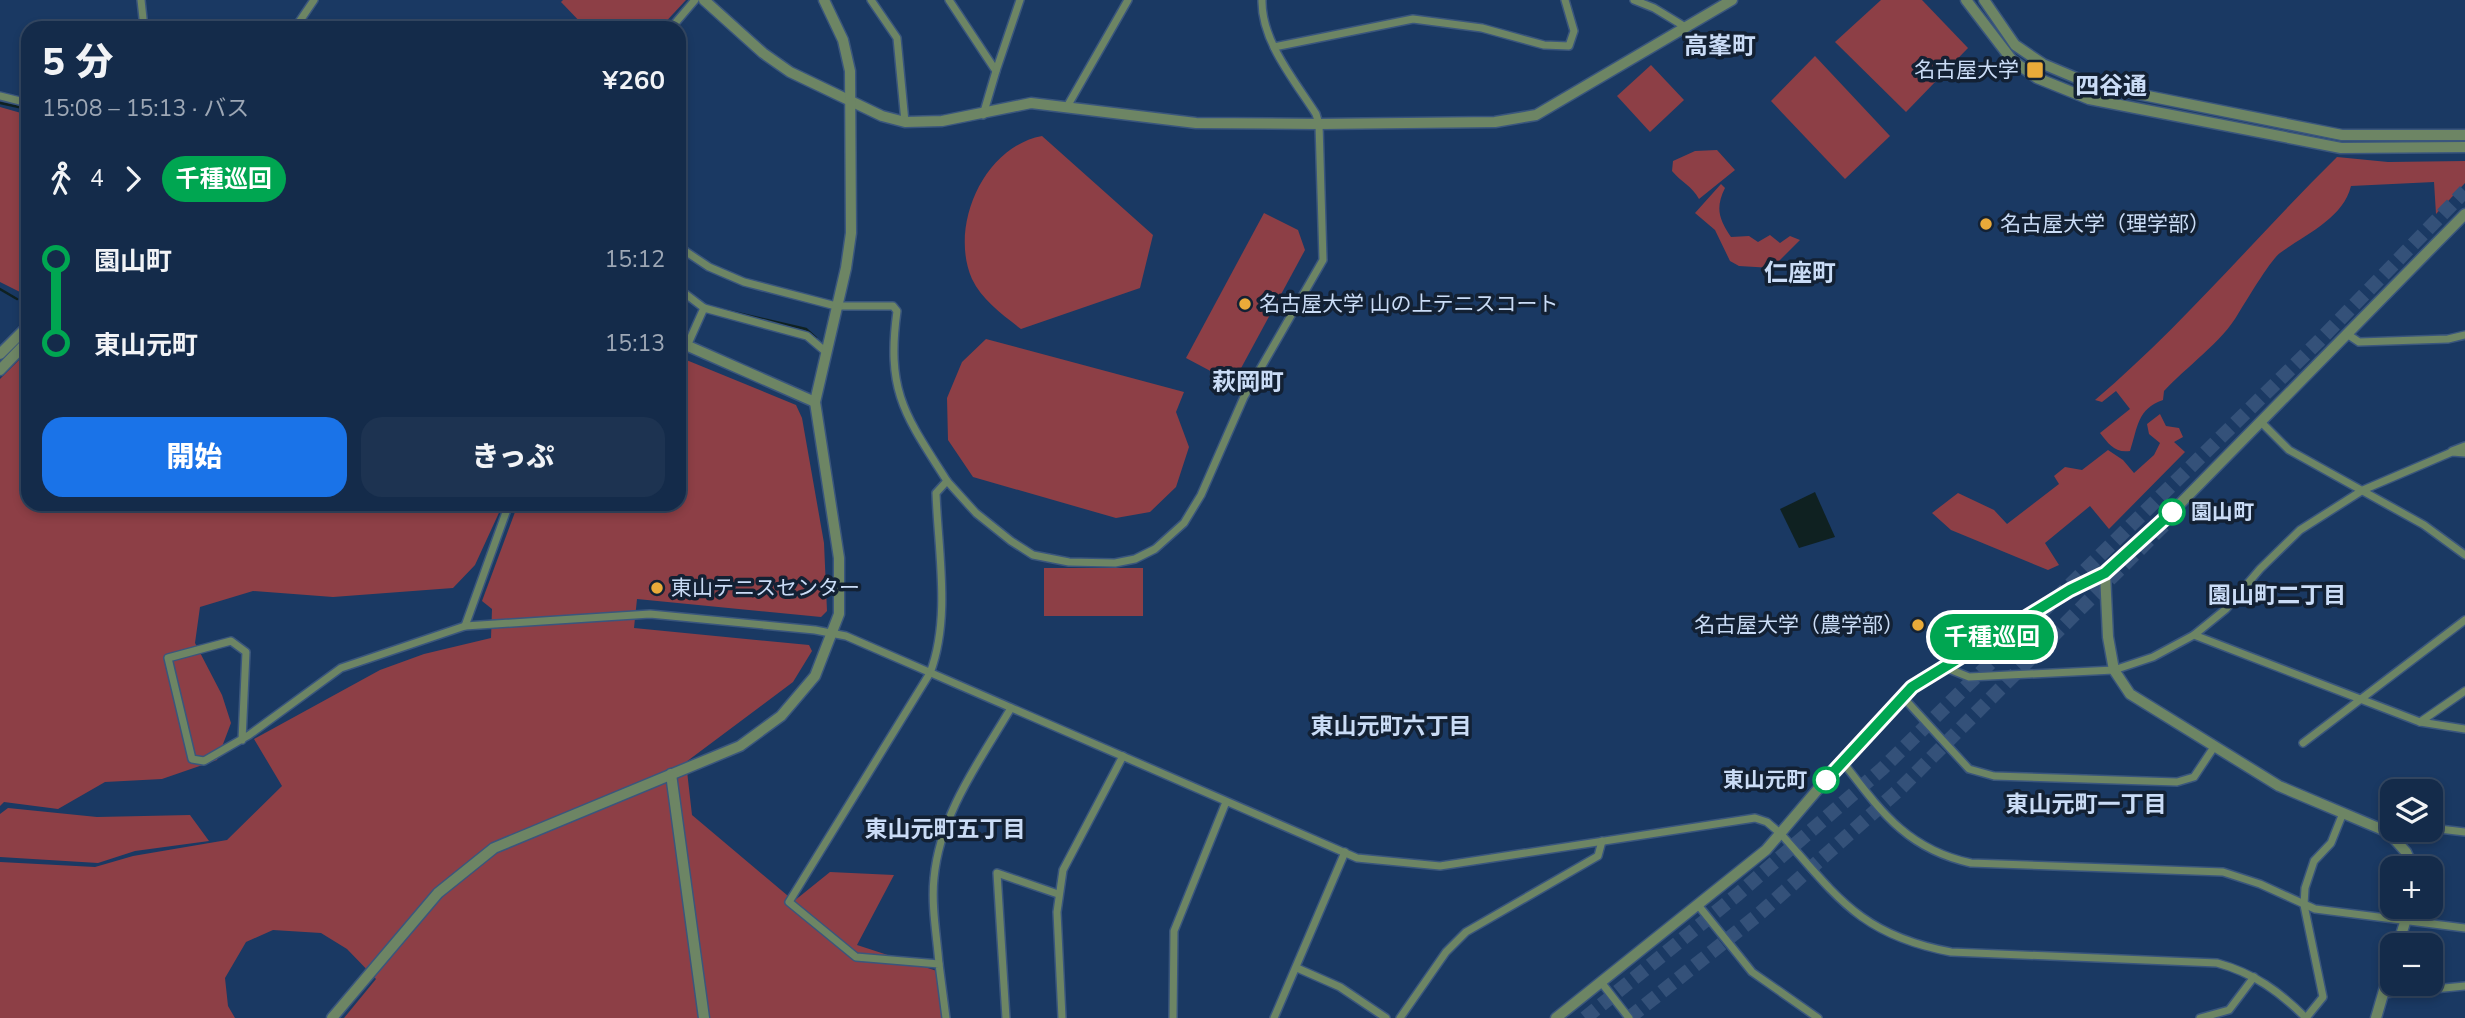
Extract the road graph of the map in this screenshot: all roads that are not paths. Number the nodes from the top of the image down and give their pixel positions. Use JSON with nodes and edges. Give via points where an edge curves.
{"nodes":[{"id":1,"x":141,"y":0,"type":"edge"},
{"id":2,"x":314,"y":0,"type":"edge"},
{"id":3,"x":695,"y":0,"type":"edge"},
{"id":4,"x":704,"y":0,"type":"edge"},
{"id":5,"x":824,"y":0,"type":"edge"},
{"id":6,"x":872,"y":0,"type":"edge"},
{"id":7,"x":948,"y":0,"type":"edge"},
{"id":8,"x":1020,"y":0,"type":"edge"},
{"id":9,"x":1128,"y":0,"type":"edge"},
{"id":10,"x":1262,"y":0,"type":"edge"},
{"id":11,"x":1565,"y":0,"type":"edge"},
{"id":12,"x":1634,"y":0,"type":"edge"},
{"id":13,"x":1732,"y":0,"type":"edge"},
{"id":14,"x":1966,"y":0,"type":"edge"},
{"id":15,"x":1984,"y":0,"type":"edge"},
{"id":16,"x":143,"y":21,"type":"edge"},
{"id":17,"x":300,"y":21,"type":"edge"},
{"id":18,"x":677,"y":21,"type":"edge"},
{"id":19,"x":1687,"y":28,"type":"junction"},
{"id":20,"x":1274,"y":47,"type":"junction"},
{"id":21,"x":996,"y":71,"type":"junction"},
{"id":22,"x":0,"y":96,"type":"edge"},
{"id":23,"x":21,"y":101,"type":"edge"},
{"id":24,"x":853,"y":102,"type":"junction"},
{"id":25,"x":1068,"y":105,"type":"junction"},
{"id":26,"x":983,"y":114,"type":"junction"},
{"id":27,"x":905,"y":122,"type":"junction"},
{"id":28,"x":1319,"y":124,"type":"junction"},
{"id":29,"x":2465,"y":135,"type":"edge"},
{"id":30,"x":2465,"y":147,"type":"edge"},
{"id":31,"x":2465,"y":214,"type":"edge"},
{"id":32,"x":686,"y":252,"type":"edge"},
{"id":33,"x":686,"y":294,"type":"edge"},
{"id":34,"x":836,"y":306,"type":"junction"},
{"id":35,"x":704,"y":308,"type":"junction"},
{"id":36,"x":21,"y":333,"type":"edge"},
{"id":37,"x":2347,"y":334,"type":"junction"},
{"id":38,"x":2465,"y":335,"type":"edge"},
{"id":39,"x":686,"y":339,"type":"edge"},
{"id":40,"x":686,"y":345,"type":"edge"},
{"id":41,"x":21,"y":348,"type":"edge"},
{"id":42,"x":826,"y":352,"type":"junction"},
{"id":43,"x":0,"y":354,"type":"edge"},
{"id":44,"x":0,"y":370,"type":"edge"},
{"id":45,"x":814,"y":402,"type":"junction"},
{"id":46,"x":2260,"y":421,"type":"junction"},
{"id":47,"x":2465,"y":446,"type":"edge"},
{"id":48,"x":2452,"y":452,"type":"junction"},
{"id":49,"x":2465,"y":453,"type":"edge"},
{"id":50,"x":947,"y":481,"type":"junction"},
{"id":51,"x":2363,"y":491,"type":"junction"},
{"id":52,"x":506,"y":511,"type":"edge"},
{"id":53,"x":2465,"y":555,"type":"edge"},
{"id":54,"x":2105,"y":573,"type":"junction"},
{"id":55,"x":2465,"y":620,"type":"edge"},
{"id":56,"x":465,"y":626,"type":"junction"},
{"id":57,"x":834,"y":634,"type":"junction"},
{"id":58,"x":2194,"y":635,"type":"junction"},
{"id":59,"x":1943,"y":667,"type":"junction"},
{"id":60,"x":2114,"y":670,"type":"junction"},
{"id":61,"x":930,"y":673,"type":"junction"},
{"id":62,"x":2465,"y":691,"type":"edge"},
{"id":63,"x":1902,"y":696,"type":"junction"},
{"id":64,"x":2358,"y":700,"type":"junction"},
{"id":65,"x":1011,"y":708,"type":"junction"},
{"id":66,"x":2420,"y":722,"type":"junction"},
{"id":67,"x":2465,"y":729,"type":"edge"},
{"id":68,"x":242,"y":740,"type":"junction"},
{"id":69,"x":2303,"y":743,"type":"dead end"},
{"id":70,"x":2214,"y":747,"type":"junction"},
{"id":71,"x":1123,"y":755,"type":"junction"},
{"id":72,"x":1842,"y":761,"type":"junction"},
{"id":73,"x":671,"y":774,"type":"junction"},
{"id":74,"x":1226,"y":802,"type":"junction"},
{"id":75,"x":2343,"y":813,"type":"junction"},
{"id":76,"x":2380,"y":827,"type":"edge"},
{"id":77,"x":2443,"y":829,"type":"edge"},
{"id":78,"x":2465,"y":832,"type":"edge"},
{"id":79,"x":1781,"y":834,"type":"junction"},
{"id":80,"x":1602,"y":841,"type":"junction"},
{"id":81,"x":1345,"y":852,"type":"junction"},
{"id":82,"x":1058,"y":894,"type":"junction"},
{"id":83,"x":1699,"y":905,"type":"junction"},
{"id":84,"x":2304,"y":905,"type":"junction"},
{"id":85,"x":2380,"y":916,"type":"edge"},
{"id":86,"x":2406,"y":919,"type":"joint"},
{"id":87,"x":2465,"y":928,"type":"edge"},
{"id":88,"x":2402,"y":933,"type":"edge"},
{"id":89,"x":939,"y":964,"type":"junction"},
{"id":90,"x":1297,"y":968,"type":"junction"},
{"id":91,"x":2254,"y":977,"type":"junction"},
{"id":92,"x":1601,"y":982,"type":"junction"},
{"id":93,"x":2465,"y":986,"type":"edge"},
{"id":94,"x":2443,"y":988,"type":"edge"},
{"id":95,"x":2382,"y":996,"type":"edge"},
{"id":96,"x":332,"y":1018,"type":"edge"},
{"id":97,"x":704,"y":1018,"type":"edge"},
{"id":98,"x":946,"y":1018,"type":"edge"},
{"id":99,"x":1006,"y":1018,"type":"edge"},
{"id":100,"x":1062,"y":1018,"type":"edge"},
{"id":101,"x":1173,"y":1018,"type":"edge"},
{"id":102,"x":1274,"y":1018,"type":"edge"},
{"id":103,"x":1386,"y":1018,"type":"edge"},
{"id":104,"x":1400,"y":1018,"type":"edge"},
{"id":105,"x":1556,"y":1018,"type":"edge"},
{"id":106,"x":1629,"y":1018,"type":"edge"},
{"id":107,"x":1818,"y":1018,"type":"edge"},
{"id":108,"x":2200,"y":1018,"type":"edge"},
{"id":109,"x":2306,"y":1018,"type":"edge"},
{"id":110,"x":2376,"y":1018,"type":"edge"}],
"edges":[{"from":1,"to":16,"type":"street"},
{"from":2,"to":17,"type":"street"},
{"from":3,"to":18,"type":"street"},
{"from":4,"to":24,"type":"street","via":[[790,72]]},
{"from":5,"to":24,"type":"street","via":[[843,40]]},
{"from":6,"to":27,"type":"street","via":[[897,38]]},
{"from":7,"to":21,"type":"street"},
{"from":8,"to":21,"type":"street"},
{"from":9,"to":25,"type":"street"},
{"from":10,"to":20,"type":"street","via":[[1262,15]]},
{"from":11,"to":20,"type":"street","via":[[1574,30],[1569,46],[1544,45],[1482,27],[1413,19]]},
{"from":12,"to":19,"type":"street"},
{"from":13,"to":19,"type":"street"},
{"from":14,"to":30,"type":"street","via":[[2012,60],[2037,78],[2089,99],[2341,148]]},
{"from":15,"to":29,"type":"street","via":[[2015,45],[2043,64],[2093,85],[2342,135]]},
{"from":19,"to":28,"type":"street","via":[[1536,115],[1495,122]]},
{"from":20,"to":28,"type":"street"},
{"from":21,"to":26,"type":"street"},
{"from":22,"to":23,"type":"street"},
{"from":24,"to":27,"type":"street"},
{"from":24,"to":34,"type":"street","via":[[851,233]]},
{"from":25,"to":26,"type":"street","via":[[1031,103]]},
{"from":25,"to":28,"type":"street","via":[[1196,122]]},
{"from":26,"to":27,"type":"street"},
{"from":28,"to":50,"type":"street","via":[[1323,260],[1244,397],[1184,523],[1155,549],[1135,559],[1069,562],[1033,555],[1011,541],[976,513]]},
{"from":31,"to":37,"type":"street"},
{"from":32,"to":34,"type":"street","via":[[744,282]]},
{"from":33,"to":35,"type":"street"},
{"from":34,"to":42,"type":"street"},
{"from":34,"to":50,"type":"street","via":[[893,306],[897,311],[893,372],[899,399]]},
{"from":35,"to":39,"type":"street"},
{"from":35,"to":42,"type":"street","via":[[807,336]]},
{"from":36,"to":43,"type":"street"},
{"from":37,"to":38,"type":"street","via":[[2360,342]]},
{"from":37,"to":46,"type":"street"},
{"from":40,"to":45,"type":"street"},
{"from":41,"to":44,"type":"street"},
{"from":42,"to":45,"type":"street"},
{"from":45,"to":57,"type":"street","via":[[839,558],[839,614]]},
{"from":46,"to":51,"type":"street","via":[[2289,450]]},
{"from":46,"to":54,"type":"street"},
{"from":47,"to":48,"type":"street"},
{"from":48,"to":49,"type":"street"},
{"from":48,"to":51,"type":"street"},
{"from":50,"to":61,"type":"street","via":[[936,493],[942,627]]},
{"from":51,"to":53,"type":"street","via":[[2424,525]]},
{"from":51,"to":58,"type":"street","via":[[2300,530],[2226,609]]},
{"from":52,"to":56,"type":"street"},
{"from":54,"to":59,"type":"street"},
{"from":54,"to":60,"type":"street"},
{"from":55,"to":64,"type":"street"},
{"from":56,"to":57,"type":"street","via":[[641,614]]},
{"from":56,"to":68,"type":"street","via":[[341,668]]},
{"from":57,"to":61,"type":"street"},
{"from":57,"to":73,"type":"street","via":[[815,676],[781,716],[740,746]]},
{"from":58,"to":60,"type":"street"},
{"from":58,"to":64,"type":"street"},
{"from":59,"to":60,"type":"street","via":[[1969,677]]},
{"from":59,"to":63,"type":"street"},
{"from":60,"to":70,"type":"street","via":[[2130,694]]},
{"from":61,"to":65,"type":"street"},
{"from":61,"to":89,"type":"street","via":[[789,902],[856,957]]},
{"from":62,"to":66,"type":"street"},
{"from":63,"to":70,"type":"street","via":[[1969,769],[1994,776],[2177,782],[2194,778]]},
{"from":63,"to":72,"type":"street"},
{"from":64,"to":66,"type":"street"},
{"from":64,"to":69,"type":"street"},
{"from":65,"to":71,"type":"street"},
{"from":65,"to":89,"type":"street","via":[[948,816],[938,847],[933,882]]},
{"from":66,"to":67,"type":"street"},
{"from":68,"to":68,"type":"street","via":[[204,761],[192,759],[168,658],[231,641],[246,652]]},
{"from":70,"to":75,"type":"street","via":[[2279,786]]},
{"from":71,"to":74,"type":"street"},
{"from":71,"to":82,"type":"street","via":[[1075,843]]},
{"from":72,"to":79,"type":"street"},
{"from":72,"to":84,"type":"street","via":[[1906,836],[1955,859],[2223,872]]},
{"from":73,"to":96,"type":"street","via":[[494,848],[438,893]]},
{"from":73,"to":97,"type":"street"},
{"from":74,"to":81,"type":"street"},
{"from":74,"to":101,"type":"street","via":[[1174,931]]},
{"from":75,"to":76,"type":"street"},
{"from":75,"to":84,"type":"street","via":[[2331,843],[2314,861]]},
{"from":77,"to":78,"type":"street"},
{"from":79,"to":80,"type":"street","via":[[1755,818]]},
{"from":79,"to":83,"type":"street"},
{"from":79,"to":91,"type":"street","via":[[1856,915],[1920,946],[1951,952],[2199,961]]},
{"from":80,"to":81,"type":"street","via":[[1440,866],[1357,858]]},
{"from":80,"to":104,"type":"street","via":[[1598,856],[1466,932],[1446,952]]},
{"from":81,"to":90,"type":"street"},
{"from":82,"to":99,"type":"street","via":[[997,873]]},
{"from":82,"to":100,"type":"street"},
{"from":83,"to":92,"type":"street"},
{"from":83,"to":107,"type":"street","via":[[1752,972]]},
{"from":84,"to":85,"type":"street"},
{"from":84,"to":109,"type":"street","via":[[2323,997]]},
{"from":86,"to":87,"type":"street"},
{"from":86,"to":88,"type":"street"},
{"from":89,"to":98,"type":"street"},
{"from":90,"to":102,"type":"street"},
{"from":90,"to":103,"type":"street","via":[[1340,987]]},
{"from":91,"to":108,"type":"street","via":[[2229,1010]]},
{"from":91,"to":109,"type":"street","via":[[2280,992]]},
{"from":92,"to":105,"type":"street"},
{"from":92,"to":106,"type":"street"},
{"from":93,"to":94,"type":"street"},
{"from":95,"to":110,"type":"street"}]}
